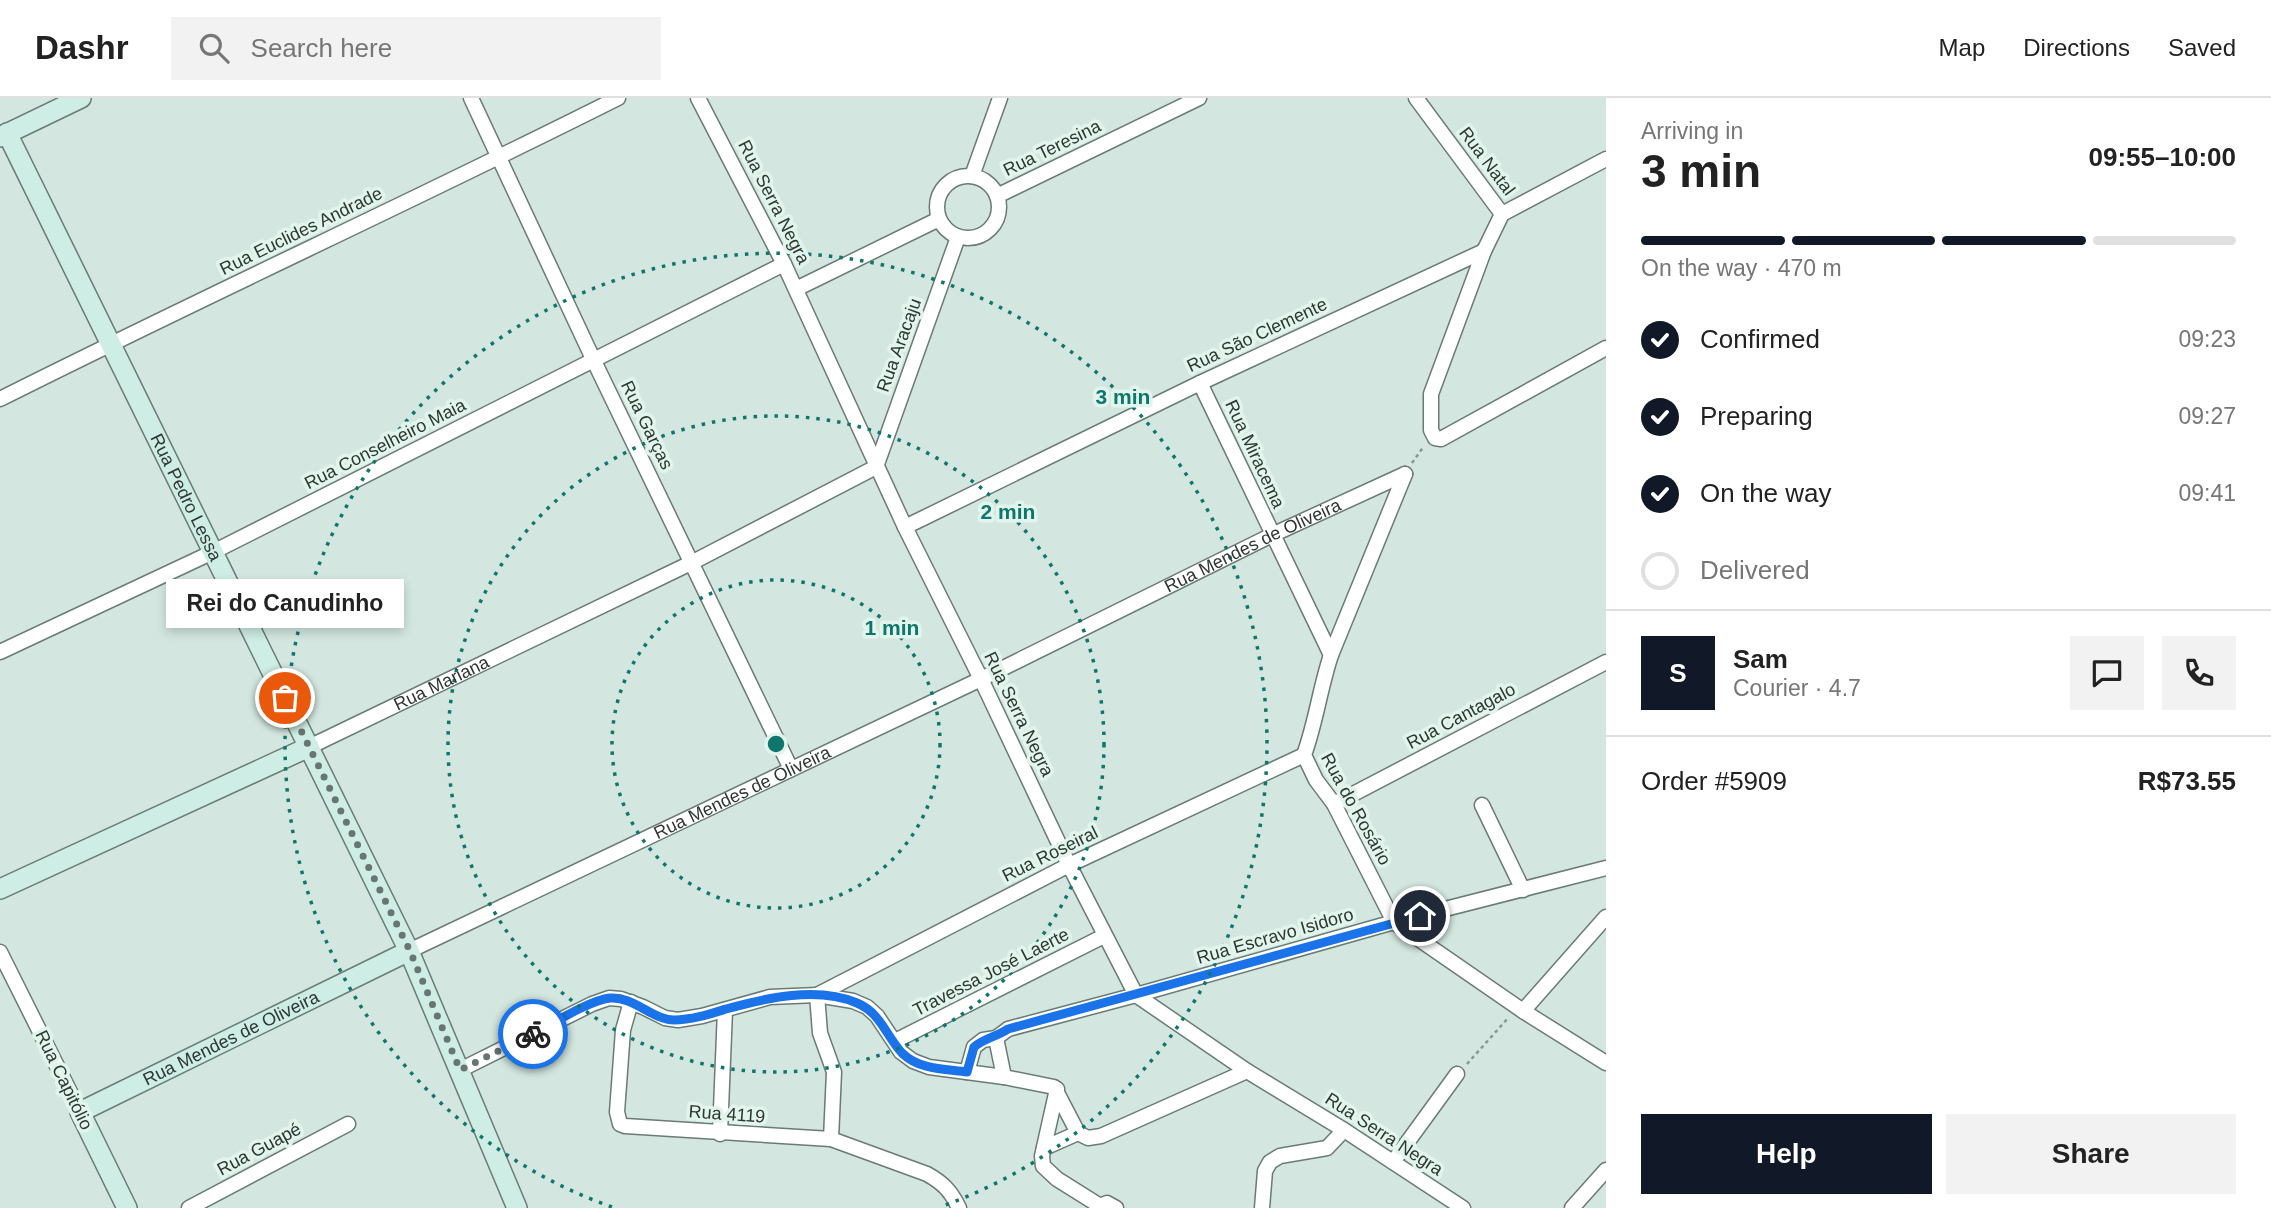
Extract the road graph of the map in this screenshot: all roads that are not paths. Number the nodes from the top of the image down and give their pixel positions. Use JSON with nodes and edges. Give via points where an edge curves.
{"nodes":[{"id":1,"x":81,"y":98,"type":"edge"},
{"id":2,"x":471,"y":98,"type":"edge"},
{"id":3,"x":618,"y":98,"type":"edge"},
{"id":4,"x":698,"y":98,"type":"edge"},
{"id":5,"x":1000,"y":98,"type":"edge"},
{"id":6,"x":1199,"y":98,"type":"edge"},
{"id":7,"x":1423,"y":100,"type":"edge"},
{"id":8,"x":4,"y":135,"type":"edge"},
{"id":9,"x":499,"y":158,"type":"junction"},
{"id":10,"x":1606,"y":159,"type":"edge"},
{"id":11,"x":972,"y":176,"type":"junction"},
{"id":12,"x":998,"y":196,"type":"junction"},
{"id":13,"x":1502,"y":214,"type":"junction"},
{"id":14,"x":939,"y":219,"type":"junction"},
{"id":15,"x":958,"y":237,"type":"junction"},
{"id":16,"x":1484,"y":251,"type":"junction"},
{"id":17,"x":784,"y":264,"type":"junction"},
{"id":18,"x":796,"y":289,"type":"junction"},
{"id":19,"x":112,"y":343,"type":"junction"},
{"id":20,"x":1606,"y":348,"type":"edge"},
{"id":21,"x":594,"y":361,"type":"junction"},
{"id":22,"x":1200,"y":383,"type":"junction"},
{"id":23,"x":0,"y":399,"type":"edge"},
{"id":24,"x":876,"y":467,"type":"junction"},
{"id":25,"x":1405,"y":474,"type":"joint"},
{"id":26,"x":905,"y":527,"type":"junction"},
{"id":27,"x":1272,"y":535,"type":"junction"},
{"id":28,"x":214,"y":552,"type":"junction"},
{"id":29,"x":693,"y":562,"type":"junction"},
{"id":30,"x":0,"y":652,"type":"edge"},
{"id":31,"x":1331,"y":655,"type":"junction"},
{"id":32,"x":1606,"y":662,"type":"edge"},
{"id":33,"x":981,"y":679,"type":"junction"},
{"id":34,"x":309,"y":747,"type":"junction"},
{"id":35,"x":1304,"y":755,"type":"junction"},
{"id":36,"x":791,"y":769,"type":"junction"},
{"id":37,"x":1334,"y":804,"type":"junction"},
{"id":38,"x":1482,"y":805,"type":"dead end"},
{"id":39,"x":1069,"y":865,"type":"junction"},
{"id":40,"x":1606,"y":868,"type":"edge"},
{"id":41,"x":0,"y":889,"type":"edge"},
{"id":42,"x":1523,"y":890,"type":"junction"},
{"id":43,"x":1606,"y":917,"type":"edge"},
{"id":44,"x":1394,"y":922,"type":"junction"},
{"id":45,"x":1104,"y":936,"type":"junction"},
{"id":46,"x":410,"y":951,"type":"junction"},
{"id":47,"x":0,"y":952,"type":"edge"},
{"id":48,"x":817,"y":995,"type":"junction"},
{"id":49,"x":1136,"y":995,"type":"junction"},
{"id":50,"x":631,"y":1002,"type":"junction"},
{"id":51,"x":1521,"y":1009,"type":"junction"},
{"id":52,"x":725,"y":1010,"type":"junction"},
{"id":53,"x":996,"y":1038,"type":"junction"},
{"id":54,"x":895,"y":1041,"type":"junction"},
{"id":55,"x":1606,"y":1063,"type":"edge"},
{"id":56,"x":460,"y":1070,"type":"junction"},
{"id":57,"x":1247,"y":1071,"type":"junction"},
{"id":58,"x":967,"y":1072,"type":"junction"},
{"id":59,"x":1457,"y":1074,"type":"road end"},
{"id":60,"x":1004,"y":1077,"type":"junction"},
{"id":61,"x":1057,"y":1089,"type":"junction"},
{"id":62,"x":80,"y":1112,"type":"junction"},
{"id":63,"x":348,"y":1124,"type":"dead end"},
{"id":64,"x":1344,"y":1130,"type":"junction"},
{"id":65,"x":1078,"y":1133,"type":"junction"},
{"id":66,"x":720,"y":1134,"type":"junction"},
{"id":67,"x":831,"y":1139,"type":"junction"},
{"id":68,"x":1044,"y":1147,"type":"junction"},
{"id":69,"x":1392,"y":1162,"type":"junction"},
{"id":70,"x":1606,"y":1170,"type":"edge"},
{"id":71,"x":1098,"y":1207,"type":"edge"},
{"id":72,"x":127,"y":1208,"type":"edge"},
{"id":73,"x":189,"y":1208,"type":"edge"},
{"id":74,"x":517,"y":1208,"type":"edge"},
{"id":75,"x":959,"y":1208,"type":"edge"},
{"id":76,"x":1116,"y":1208,"type":"edge"},
{"id":77,"x":1262,"y":1208,"type":"edge"},
{"id":78,"x":1463,"y":1208,"type":"edge"},
{"id":79,"x":1572,"y":1208,"type":"edge"}],
"edges":[{"from":1,"to":8,"type":"street"},
{"from":2,"to":9,"type":"street","name":"Rua Garças"},
{"from":3,"to":9,"type":"street","name":"Rua Euclides Andrade"},
{"from":4,"to":17,"type":"street","name":"Rua Serra Negra"},
{"from":5,"to":11,"type":"street"},
{"from":6,"to":12,"type":"street","name":"Rua Teresina"},
{"from":7,"to":13,"type":"street","name":"Rua Natal"},
{"from":8,"to":19,"type":"street","name":"Rua Pedro Lessa"},
{"from":9,"to":19,"type":"street","name":"Rua Euclides Andrade"},
{"from":9,"to":21,"type":"street","name":"Rua Garças"},
{"from":10,"to":13,"type":"street"},
{"from":11,"to":12,"type":"street","via":[[988,182]]},
{"from":11,"to":14,"type":"street","via":[[946,184],[937,201]]},
{"from":12,"to":15,"type":"street","via":[[994,225],[978,237]]},
{"from":13,"to":16,"type":"street"},
{"from":14,"to":15,"type":"street"},
{"from":14,"to":18,"type":"street"},
{"from":15,"to":24,"type":"street","name":"Rua Aracaju"},
{"from":16,"to":20,"type":"street","via":[[1431,394],[1435,438],[1441,439]]},
{"from":16,"to":22,"type":"street","name":"Rua São Clemente"},
{"from":17,"to":18,"type":"street","name":"Rua Serra Negra"},
{"from":17,"to":21,"type":"street","name":"Rua Conselheiro Maia"},
{"from":18,"to":24,"type":"street","name":"Rua Serra Negra"},
{"from":19,"to":23,"type":"street","name":"Rua Euclides Andrade"},
{"from":19,"to":28,"type":"street","name":"Rua Pedro Lessa"},
{"from":21,"to":28,"type":"street","name":"Rua Conselheiro Maia"},
{"from":21,"to":29,"type":"street","name":"Rua Garças"},
{"from":22,"to":26,"type":"street","name":"Rua São Clemente"},
{"from":22,"to":27,"type":"street","name":"Rua Miracema"},
{"from":24,"to":26,"type":"street","name":"Rua Serra Negra"},
{"from":24,"to":29,"type":"street","name":"Rua Mariana"},
{"from":25,"to":27,"type":"street","name":"Rua Mendes de Oliveira"},
{"from":25,"to":31,"type":"street","name":"Rua do Rosário"},
{"from":26,"to":33,"type":"street","name":"Rua Serra Negra"},
{"from":27,"to":31,"type":"street","name":"Rua Miracema"},
{"from":27,"to":33,"type":"street","name":"Rua Mendes de Oliveira"},
{"from":28,"to":30,"type":"street","name":"Rua Conselheiro Maia"},
{"from":28,"to":34,"type":"street","name":"Rua Pedro Lessa"},
{"from":29,"to":34,"type":"street","name":"Rua Mariana"},
{"from":29,"to":36,"type":"street","name":"Rua Garças"},
{"from":31,"to":35,"type":"street","name":"Rua do Rosário"},
{"from":32,"to":37,"type":"street","name":"Rua Cantagalo"},
{"from":33,"to":36,"type":"street","name":"Rua Mendes de Oliveira"},
{"from":33,"to":39,"type":"street","name":"Rua Serra Negra"},
{"from":34,"to":41,"type":"street","name":"Rua Mariana"},
{"from":34,"to":46,"type":"street","name":"Rua Pedro Lessa"},
{"from":35,"to":37,"type":"street","name":"Rua do Rosário"},
{"from":35,"to":39,"type":"street","name":"Rua Roseiral"},
{"from":36,"to":46,"type":"street","name":"Rua Mendes de Oliveira"},
{"from":37,"to":44,"type":"street","name":"Rua do Rosário"},
{"from":38,"to":42,"type":"street"},
{"from":39,"to":45,"type":"street","name":"Rua Serra Negra"},
{"from":39,"to":48,"type":"street","name":"Rua Roseiral"},
{"from":40,"to":42,"type":"street","name":"Rua Escravo Isidoro"},
{"from":42,"to":44,"type":"street","name":"Rua Escravo Isidoro"},
{"from":43,"to":51,"type":"street"},
{"from":44,"to":49,"type":"street","name":"Rua Escravo Isidoro"},
{"from":44,"to":51,"type":"street","name":"Rua do Rosário"},
{"from":45,"to":49,"type":"street","name":"Rua Serra Negra"},
{"from":45,"to":54,"type":"street","name":"Travessa José Laerte"},
{"from":46,"to":56,"type":"street","name":"Rua Pedro Lessa"},
{"from":46,"to":62,"type":"street","name":"Rua Mendes de Oliveira"},
{"from":47,"to":62,"type":"street","name":"Rua Capitólio"},
{"from":48,"to":52,"type":"street","via":[[769,997]]},
{"from":48,"to":54,"type":"street","via":[[867,1007]]},
{"from":48,"to":67,"type":"street","via":[[820,1033],[834,1072]]},
{"from":49,"to":53,"type":"street","name":"Rua Escravo Isidoro","via":[[1008,1029]]},
{"from":49,"to":57,"type":"street","name":"Rua Serra Negra"},
{"from":50,"to":52,"type":"street","via":[[671,1020]]},
{"from":50,"to":56,"type":"street","via":[[609,998],[592,1004]]},
{"from":50,"to":66,"type":"street","name":"Rua 4119","via":[[623,1030],[620,1124]]},
{"from":51,"to":55,"type":"street","name":"Rua do Rosário"},
{"from":52,"to":66,"type":"street"},
{"from":53,"to":58,"type":"street","name":"Rua Escravo Isidoro","via":[[974,1047]]},
{"from":53,"to":60,"type":"street"},
{"from":54,"to":58,"type":"street","via":[[913,1061]]},
{"from":56,"to":74,"type":"street","name":"Rua Pedro Lessa"},
{"from":57,"to":64,"type":"street","name":"Rua Serra Negra"},
{"from":57,"to":65,"type":"street","via":[[1101,1136],[1088,1138]]},
{"from":58,"to":60,"type":"street"},
{"from":59,"to":69,"type":"street"},
{"from":60,"to":61,"type":"street"},
{"from":61,"to":65,"type":"street"},
{"from":61,"to":68,"type":"street"},
{"from":62,"to":72,"type":"street","name":"Rua Capitólio"},
{"from":63,"to":73,"type":"street","name":"Rua Guapé"},
{"from":64,"to":69,"type":"street","name":"Rua Serra Negra"},
{"from":64,"to":77,"type":"street","via":[[1327,1148],[1270,1162]]},
{"from":65,"to":68,"type":"street"},
{"from":66,"to":67,"type":"street","name":"Rua 4119"},
{"from":67,"to":75,"type":"street","name":"Rua 4119","via":[[940,1181]]},
{"from":68,"to":71,"type":"street","via":[[1042,1166]]},
{"from":69,"to":78,"type":"street","name":"Rua Serra Negra"},
{"from":70,"to":79,"type":"street"},
{"from":71,"to":76,"type":"street","via":[[1107,1203]]}]}
